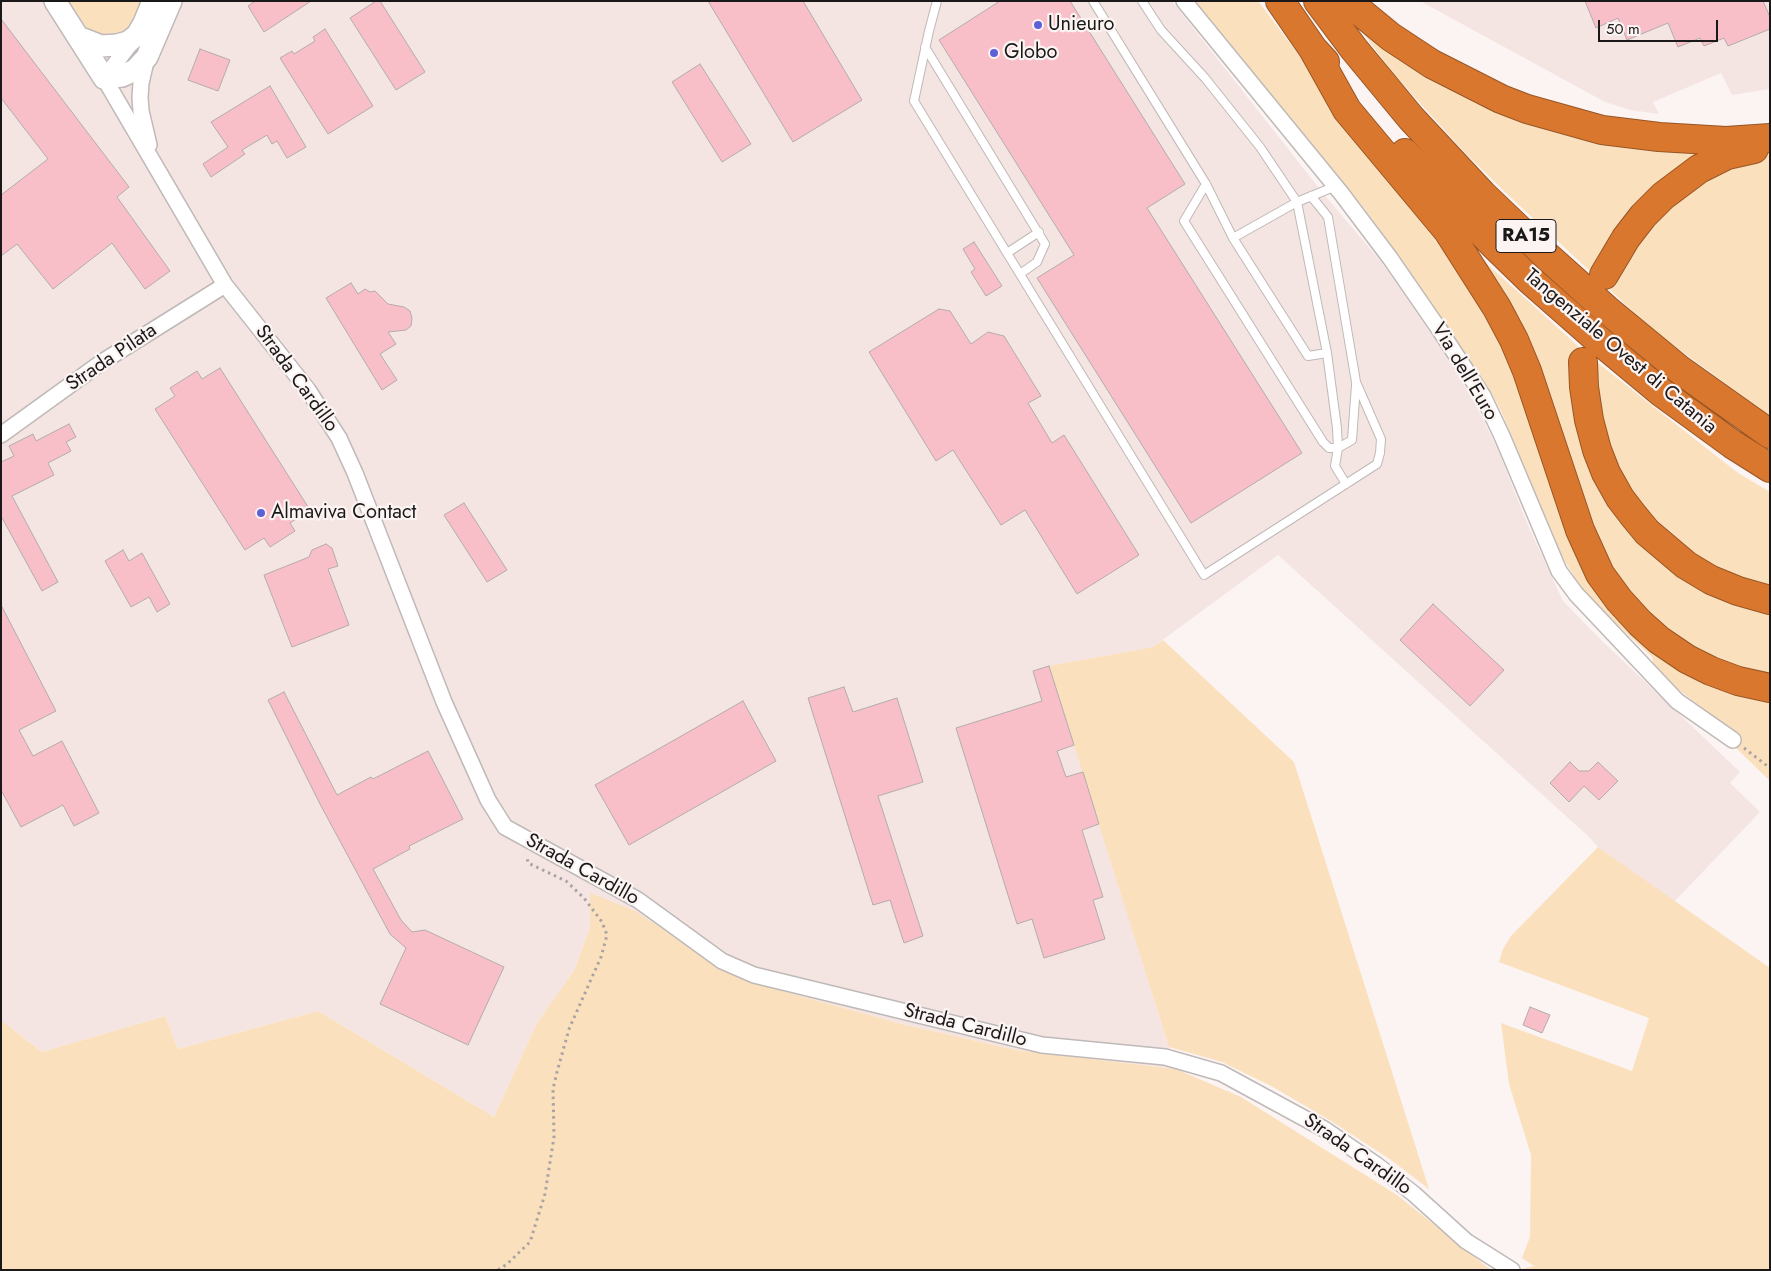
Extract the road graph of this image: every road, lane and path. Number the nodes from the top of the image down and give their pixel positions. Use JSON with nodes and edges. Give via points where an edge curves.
{"nodes":[{"id":1,"x":55,"y":1,"type":"edge"},
{"id":2,"x":153,"y":1,"type":"edge"},
{"id":3,"x":171,"y":1,"type":"edge"},
{"id":4,"x":937,"y":1,"type":"edge"},
{"id":5,"x":1093,"y":1,"type":"edge"},
{"id":6,"x":1142,"y":1,"type":"edge"},
{"id":7,"x":1184,"y":1,"type":"edge"},
{"id":8,"x":1280,"y":1,"type":"edge"},
{"id":9,"x":1318,"y":1,"type":"edge"},
{"id":10,"x":1348,"y":1,"type":"edge"},
{"id":11,"x":137,"y":35,"type":"junction"},
{"id":12,"x":78,"y":37,"type":"junction"},
{"id":13,"x":925,"y":47,"type":"junction"},
{"id":14,"x":1313,"y":49,"type":"junction"},
{"id":15,"x":147,"y":57,"type":"junction"},
{"id":16,"x":104,"y":78,"type":"junction"},
{"id":17,"x":1770,"y":138,"type":"edge"},
{"id":18,"x":1770,"y":145,"type":"edge"},
{"id":19,"x":154,"y":163,"type":"junction"},
{"id":20,"x":1206,"y":184,"type":"junction"},
{"id":21,"x":1336,"y":186,"type":"junction"},
{"id":22,"x":1311,"y":196,"type":"junction"},
{"id":23,"x":1297,"y":202,"type":"junction"},
{"id":24,"x":1039,"y":232,"type":"junction"},
{"id":25,"x":1233,"y":238,"type":"junction"},
{"id":26,"x":1007,"y":253,"type":"junction"},
{"id":27,"x":1020,"y":274,"type":"junction"},
{"id":28,"x":1604,"y":276,"type":"dead end"},
{"id":29,"x":225,"y":285,"type":"junction"},
{"id":30,"x":1327,"y":353,"type":"junction"},
{"id":31,"x":1583,"y":362,"type":"dead end"},
{"id":32,"x":1356,"y":382,"type":"junction"},
{"id":33,"x":1770,"y":434,"type":"edge"},
{"id":34,"x":1,"y":435,"type":"edge"},
{"id":35,"x":1338,"y":448,"type":"junction"},
{"id":36,"x":1770,"y":468,"type":"edge"},
{"id":37,"x":1346,"y":484,"type":"junction"},
{"id":38,"x":1770,"y":600,"type":"edge"},
{"id":39,"x":1770,"y":688,"type":"edge"},
{"id":40,"x":1733,"y":740,"type":"joint"},
{"id":41,"x":1770,"y":768,"type":"edge"},
{"id":42,"x":526,"y":839,"type":"junction"},
{"id":43,"x":498,"y":1270,"type":"edge"},
{"id":44,"x":1512,"y":1270,"type":"edge"}],
"edges":[{"from":1,"to":12,"type":"main road","name":"Strada Cardillo"},
{"from":2,"to":11,"type":"main road"},
{"from":3,"to":15,"type":"main road"},
{"from":4,"to":13,"type":"lane"},
{"from":5,"to":20,"type":"lane"},
{"from":6,"to":23,"type":"lane","via":[[1161,30],[1205,78],[1260,147]]},
{"from":7,"to":21,"type":"street","name":"Via dell'Euro"},
{"from":8,"to":14,"type":"highway","name":"Tangenziale Ovest di Catania","number":"RA15"},
{"from":9,"to":33,"type":"highway","name":"Tangenziale Ovest di Catania","number":"RA15","via":[[1411,118],[1483,195],[1606,309],[1680,370]]},
{"from":10,"to":17,"type":"highway","via":[[1390,37],[1432,64],[1527,109],[1602,130],[1659,137],[1726,141]]},
{"from":11,"to":12,"type":"main road","via":[[128,42],[100,46]]},
{"from":11,"to":16,"type":"street"},
{"from":12,"to":16,"type":"main road","name":"Strada Cardillo"},
{"from":13,"to":24,"type":"lane"},
{"from":13,"to":26,"type":"lane","via":[[914,101]]},
{"from":14,"to":36,"type":"highway","name":"Tangenziale Ovest di Catania","number":"RA15","via":[[1454,204],[1530,280],[1662,392]]},
{"from":14,"to":39,"type":"highway","via":[[1347,110],[1448,231],[1497,308],[1527,371],[1580,530],[1600,574],[1640,623],[1687,659],[1738,681]]},
{"from":15,"to":16,"type":"main road","via":[[135,70],[122,76]]},
{"from":15,"to":19,"type":"street","via":[[141,83],[141,111]]},
{"from":16,"to":19,"type":"street","name":"Strada Cardillo"},
{"from":18,"to":28,"type":"highway","via":[[1727,155],[1681,181],[1643,216]]},
{"from":19,"to":29,"type":"street","name":"Strada Cardillo"},
{"from":20,"to":25,"type":"lane"},
{"from":20,"to":35,"type":"lane","via":[[1184,221],[1323,442],[1329,448]]},
{"from":21,"to":22,"type":"lane"},
{"from":21,"to":40,"type":"street","name":"Via dell'Euro","via":[[1390,258],[1483,396],[1559,571],[1576,594],[1678,701]]},
{"from":22,"to":23,"type":"lane"},
{"from":22,"to":32,"type":"lane","via":[[1328,217]]},
{"from":23,"to":25,"type":"lane"},
{"from":23,"to":30,"type":"lane"},
{"from":24,"to":26,"type":"lane"},
{"from":24,"to":27,"type":"lane","via":[[1045,244],[1037,262]]},
{"from":25,"to":30,"type":"lane","via":[[1308,356]]},
{"from":26,"to":27,"type":"lane"},
{"from":27,"to":37,"type":"lane","via":[[1204,575]]},
{"from":29,"to":34,"type":"street","name":"Strada Pilata","via":[[102,362]]},
{"from":29,"to":42,"type":"street","name":"Strada Cardillo","via":[[308,390],[339,438],[444,702],[488,800],[504,827]]},
{"from":30,"to":35,"type":"lane"},
{"from":31,"to":38,"type":"highway","via":[[1589,420],[1606,472],[1620,498],[1647,532],[1686,565],[1711,580]]},
{"from":32,"to":35,"type":"lane","via":[[1352,440]]},
{"from":32,"to":37,"type":"lane","via":[[1381,439],[1380,453],[1377,464]]},
{"from":35,"to":37,"type":"lane","via":[[1335,466]]},
{"from":40,"to":41,"type":"path"},
{"from":42,"to":43,"type":"path","via":[[528,863],[566,882],[584,898],[602,922],[607,935],[601,957],[569,1029],[556,1072],[554,1137],[545,1194],[530,1242]]},
{"from":42,"to":44,"type":"street","name":"Strada Cardillo","via":[[638,900],[722,961],[754,975],[1042,1045],[1165,1056],[1221,1073],[1324,1129],[1414,1194],[1466,1240]]}]}
